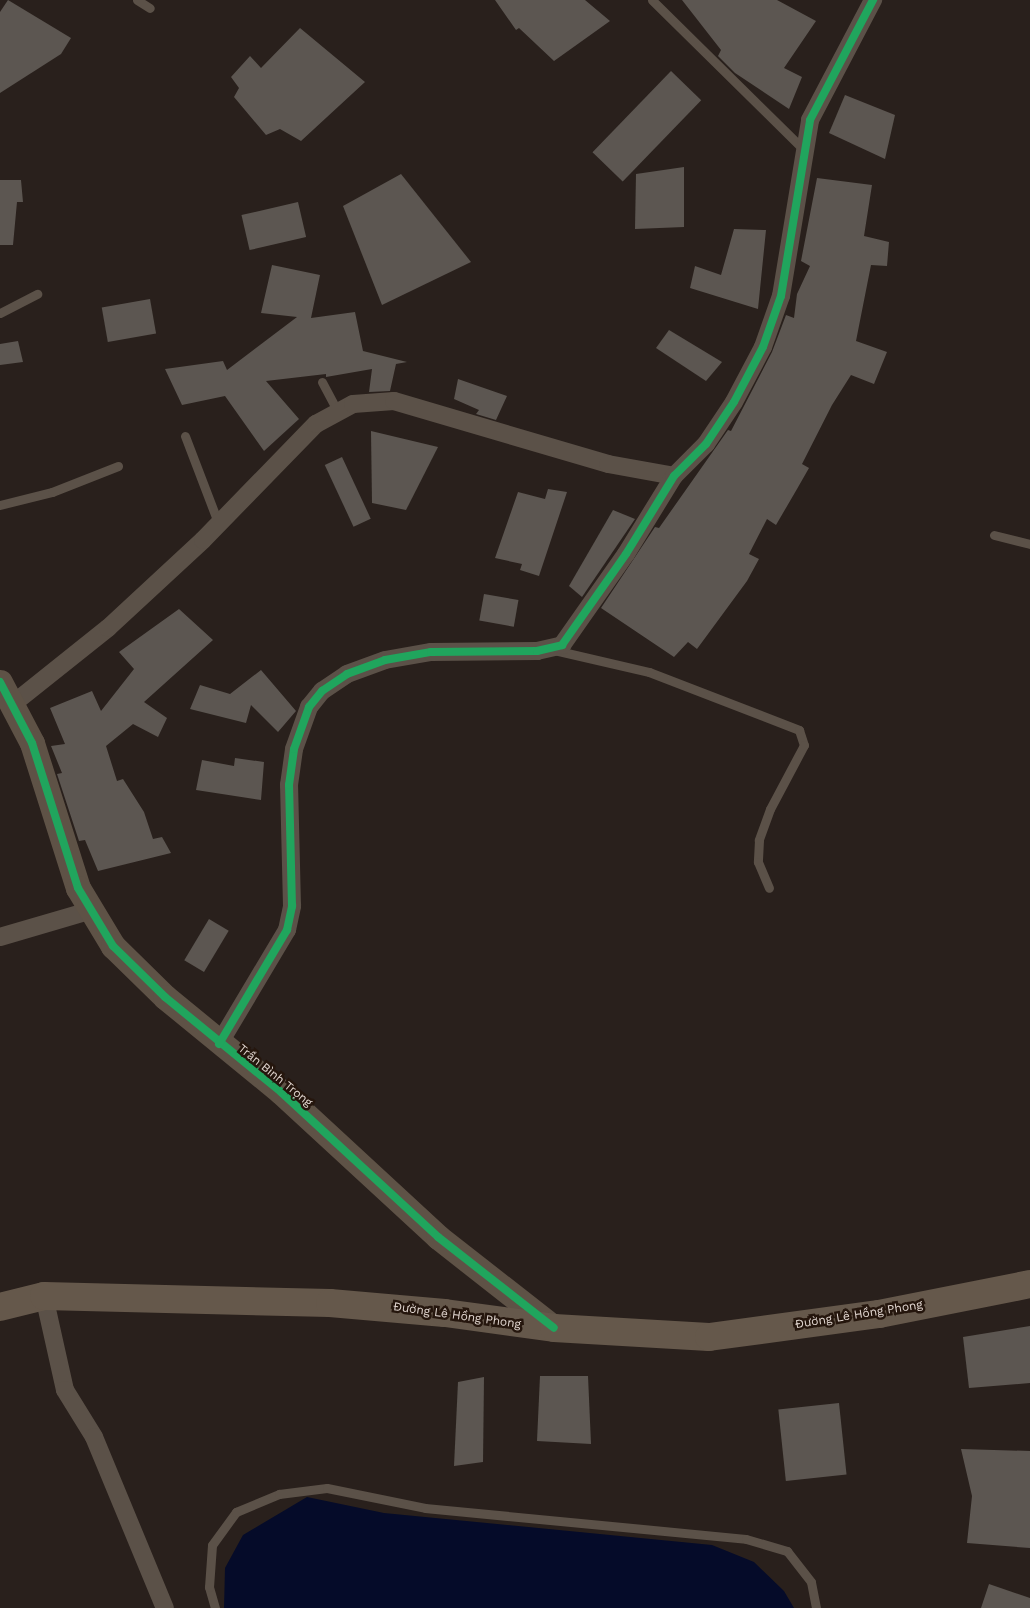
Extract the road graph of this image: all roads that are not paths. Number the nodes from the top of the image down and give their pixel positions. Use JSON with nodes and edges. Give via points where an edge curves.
{"nodes":[{"id":1,"x":137,"y":0,"type":"edge"},
{"id":2,"x":652,"y":0,"type":"edge"},
{"id":3,"x":873,"y":0,"type":"edge"},
{"id":4,"x":150,"y":8,"type":"dead end"},
{"id":5,"x":805,"y":151,"type":"junction"},
{"id":6,"x":37,"y":294,"type":"dead end"},
{"id":7,"x":0,"y":313,"type":"edge"},
{"id":8,"x":322,"y":382,"type":"dead end"},
{"id":9,"x":336,"y":410,"type":"junction"},
{"id":10,"x":185,"y":436,"type":"dead end"},
{"id":11,"x":118,"y":466,"type":"dead end"},
{"id":12,"x":674,"y":476,"type":"junction"},
{"id":13,"x":0,"y":505,"type":"edge"},
{"id":14,"x":219,"y":525,"type":"junction"},
{"id":15,"x":994,"y":535,"type":"dead end"},
{"id":16,"x":1030,"y":544,"type":"edge"},
{"id":17,"x":552,"y":650,"type":"junction"},
{"id":18,"x":0,"y":682,"type":"edge"},
{"id":19,"x":7,"y":708,"type":"edge"},
{"id":20,"x":769,"y":888,"type":"dead end"},
{"id":21,"x":89,"y":911,"type":"junction"},
{"id":22,"x":0,"y":937,"type":"edge"},
{"id":23,"x":219,"y":1044,"type":"junction"},
{"id":24,"x":1030,"y":1284,"type":"edge"},
{"id":25,"x":44,"y":1296,"type":"junction"},
{"id":26,"x":0,"y":1307,"type":"edge"},
{"id":27,"x":554,"y":1328,"type":"junction"},
{"id":28,"x":165,"y":1608,"type":"edge"},
{"id":29,"x":215,"y":1608,"type":"edge"},
{"id":30,"x":816,"y":1608,"type":"edge"}],
"edges":[{"from":1,"to":4,"type":"lane"},
{"from":2,"to":5,"type":"lane"},
{"from":3,"to":5,"type":"street","via":[[810,120]]},
{"from":5,"to":12,"type":"street","via":[[773,326],[734,402],[706,444]]},
{"from":6,"to":7,"type":"lane"},
{"from":8,"to":9,"type":"lane"},
{"from":9,"to":12,"type":"street","via":[[353,404],[394,401],[608,464]]},
{"from":9,"to":14,"type":"street","via":[[316,424]]},
{"from":10,"to":14,"type":"lane"},
{"from":11,"to":13,"type":"lane","via":[[52,492]]},
{"from":12,"to":17,"type":"street","via":[[626,554],[562,644]]},
{"from":14,"to":19,"type":"street","via":[[108,628]]},
{"from":15,"to":16,"type":"lane"},
{"from":17,"to":20,"type":"lane","via":[[649,672],[799,730],[804,745],[770,809],[759,840],[758,862]]},
{"from":17,"to":23,"type":"street","via":[[431,652],[385,660],[347,674],[322,691],[300,723],[294,749],[289,785],[292,906],[287,930]]},
{"from":18,"to":19,"type":"street","name":"Trần Bình Trọng"},
{"from":19,"to":21,"type":"street","name":"Trần Bình Trọng","via":[[32,743]]},
{"from":21,"to":22,"type":"street"},
{"from":21,"to":23,"type":"street","name":"Trần Bình Trọng","via":[[113,946]]},
{"from":23,"to":27,"type":"street","name":"Trần Bình Trọng","via":[[281,1092],[438,1237]]},
{"from":24,"to":27,"type":"main road","name":"Đường Lê Hồng Phong","via":[[879,1314],[709,1337]]},
{"from":25,"to":26,"type":"main road","name":"Đường Lê Hồng Phong"},
{"from":25,"to":27,"type":"main road","name":"Đường Lê Hồng Phong","via":[[381,1306]]},
{"from":25,"to":28,"type":"street","via":[[65,1390],[94,1437]]},
{"from":29,"to":30,"type":"lane","via":[[209,1587],[212,1545],[236,1512],[279,1494],[328,1488],[425,1508],[746,1538],[787,1551],[811,1582]]}]}
